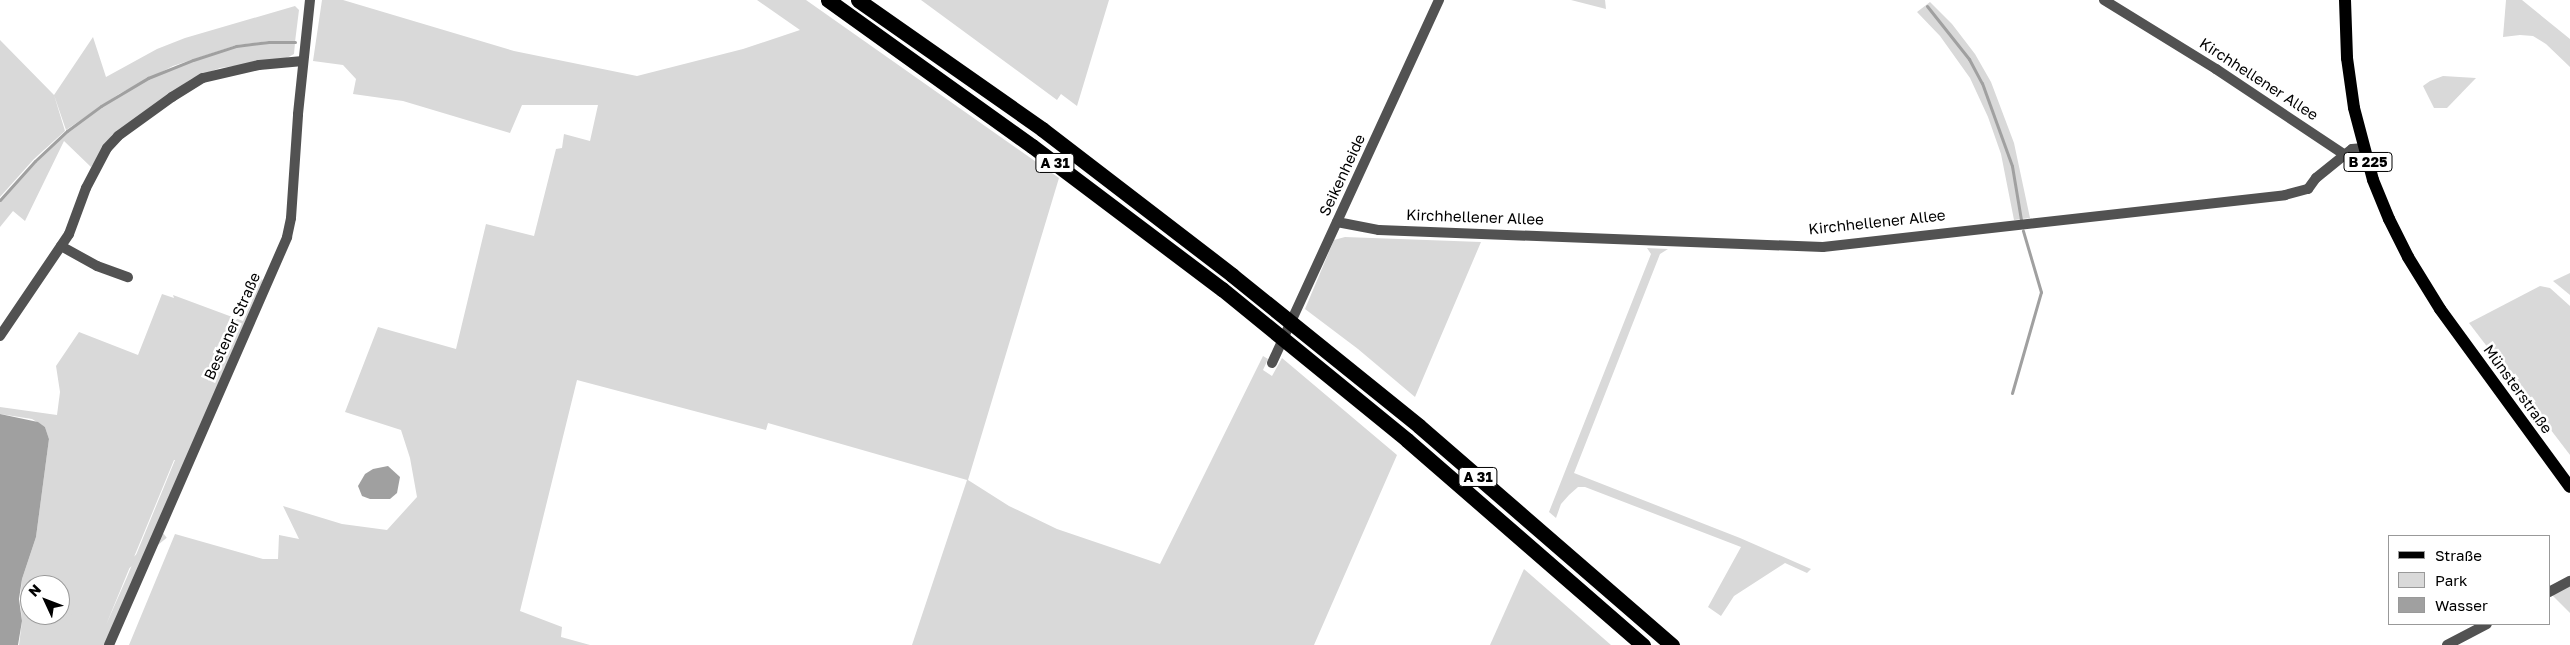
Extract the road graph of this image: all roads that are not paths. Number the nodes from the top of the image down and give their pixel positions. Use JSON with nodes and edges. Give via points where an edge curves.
{"nodes":[{"id":1,"x":310,"y":0,"type":"edge"},
{"id":2,"x":828,"y":0,"type":"edge"},
{"id":3,"x":858,"y":0,"type":"edge"},
{"id":4,"x":1439,"y":0,"type":"edge"},
{"id":5,"x":2104,"y":0,"type":"edge"},
{"id":6,"x":2345,"y":0,"type":"edge"},
{"id":7,"x":303,"y":58,"type":"junction"},
{"id":8,"x":2363,"y":148,"type":"junction"},
{"id":9,"x":2344,"y":155,"type":"junction"},
{"id":10,"x":1337,"y":222,"type":"junction"},
{"id":11,"x":61,"y":246,"type":"junction"},
{"id":12,"x":128,"y":277,"type":"dead end"},
{"id":13,"x":0,"y":336,"type":"edge"},
{"id":14,"x":1272,"y":363,"type":"dead end"},
{"id":15,"x":2570,"y":487,"type":"edge"},
{"id":16,"x":2570,"y":580,"type":"edge"},
{"id":17,"x":2550,"y":591,"type":"edge"},
{"id":18,"x":2485,"y":625,"type":"edge"},
{"id":19,"x":109,"y":645,"type":"edge"},
{"id":20,"x":1643,"y":645,"type":"edge"},
{"id":21,"x":1672,"y":645,"type":"edge"},
{"id":22,"x":2446,"y":645,"type":"edge"}],
"edges":[{"from":1,"to":7,"type":"street","name":"Bestener Straße"},
{"from":2,"to":20,"type":"highway","number":"A 31","via":[[1032,146],[1222,289],[1407,440]]},
{"from":3,"to":21,"type":"highway","number":"A 31","via":[[1042,129],[1232,275],[1419,426]]},
{"from":4,"to":10,"type":"street","name":"Seikenheide"},
{"from":5,"to":9,"type":"street","name":"Kirchhellener Allee","via":[[2216,69]]},
{"from":6,"to":8,"type":"main road","number":"B 225","via":[[2347,58]]},
{"from":7,"to":11,"type":"street","via":[[203,78],[172,96],[118,136],[107,148],[86,188],[69,234]]},
{"from":7,"to":19,"type":"street","name":"Bestener Straße","via":[[287,236]]},
{"from":8,"to":9,"type":"street","name":"Kirchhellener Allee","via":[[2352,149]]},
{"from":8,"to":15,"type":"main road","name":"Münsterstraße","number":"B 225","via":[[2373,180],[2408,258],[2440,309]]},
{"from":9,"to":10,"type":"street","name":"Kirchhellener Allee","via":[[2316,178],[2308,189],[2284,195],[1823,247],[1379,230]]},
{"from":10,"to":14,"type":"street","name":"Seikenheide"},
{"from":11,"to":12,"type":"street","via":[[96,266]]},
{"from":11,"to":13,"type":"street"},
{"from":16,"to":17,"type":"street"},
{"from":18,"to":22,"type":"street"}]}
